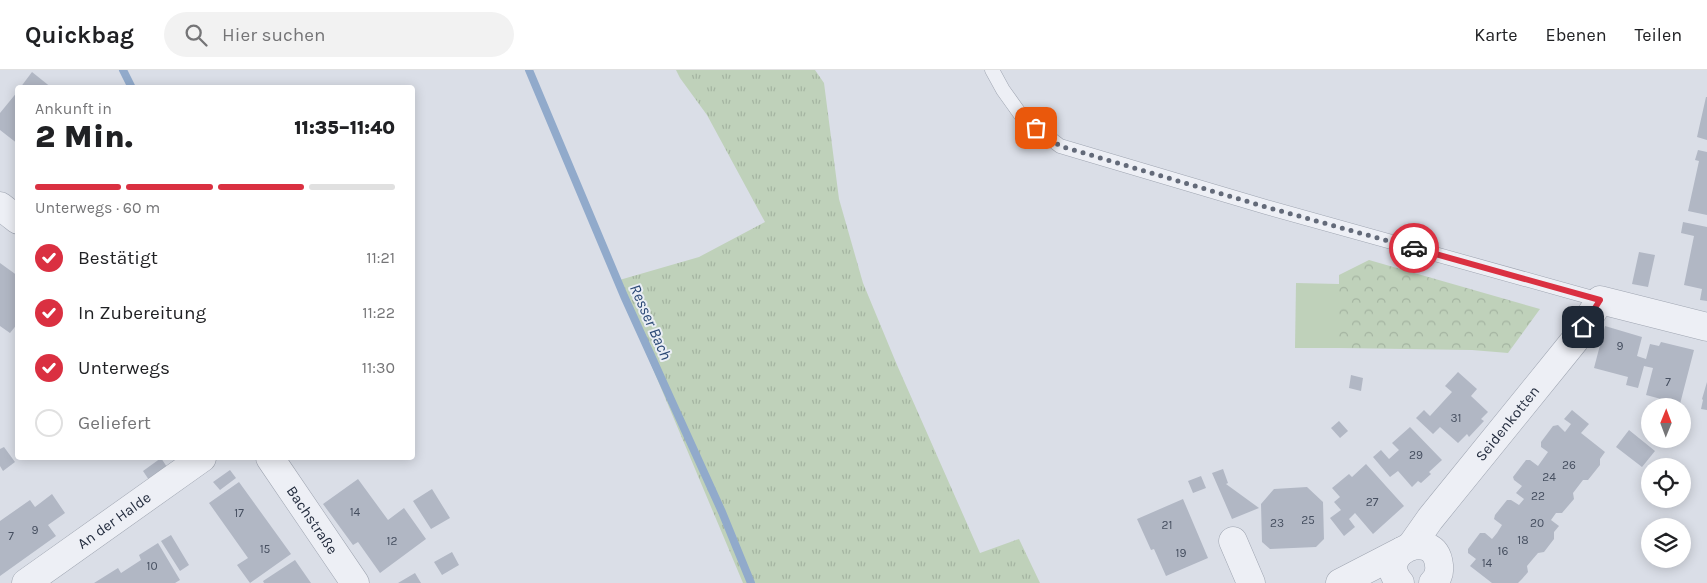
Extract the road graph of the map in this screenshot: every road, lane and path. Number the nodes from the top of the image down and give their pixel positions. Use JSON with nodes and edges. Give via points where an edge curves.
{"nodes":[{"id":1,"x":992,"y":70,"type":"edge"},
{"id":2,"x":0,"y":206,"type":"edge"},
{"id":3,"x":15,"y":218,"type":"edge"},
{"id":4,"x":1600,"y":300,"type":"junction"},
{"id":5,"x":1707,"y":327,"type":"edge"},
{"id":6,"x":199,"y":460,"type":"edge"},
{"id":7,"x":271,"y":460,"type":"edge"},
{"id":8,"x":1233,"y":541,"type":"dead end"},
{"id":9,"x":1406,"y":548,"type":"junction"},
{"id":10,"x":26,"y":583,"type":"edge"},
{"id":11,"x":355,"y":583,"type":"edge"},
{"id":12,"x":1251,"y":583,"type":"edge"},
{"id":13,"x":1340,"y":583,"type":"edge"},
{"id":14,"x":1400,"y":583,"type":"edge"},
{"id":15,"x":1433,"y":583,"type":"edge"}],
"edges":[{"from":1,"to":4,"type":"lane","via":[[1023,118],[1060,146]]},
{"from":2,"to":3,"type":"street"},
{"from":4,"to":5,"type":"street"},
{"from":4,"to":9,"type":"street","name":"Seidenkotten","via":[[1575,340]]},
{"from":6,"to":10,"type":"street","name":"An der Halde"},
{"from":7,"to":11,"type":"street","name":"Bachstraße"},
{"from":8,"to":12,"type":"street"},
{"from":9,"to":13,"type":"street","name":"Seidenkotten"},
{"from":9,"to":14,"type":"street","name":"Seidenkotten","via":[[1395,560],[1394,571]]},
{"from":9,"to":15,"type":"street","via":[[1423,546],[1432,551],[1440,571]]}]}
